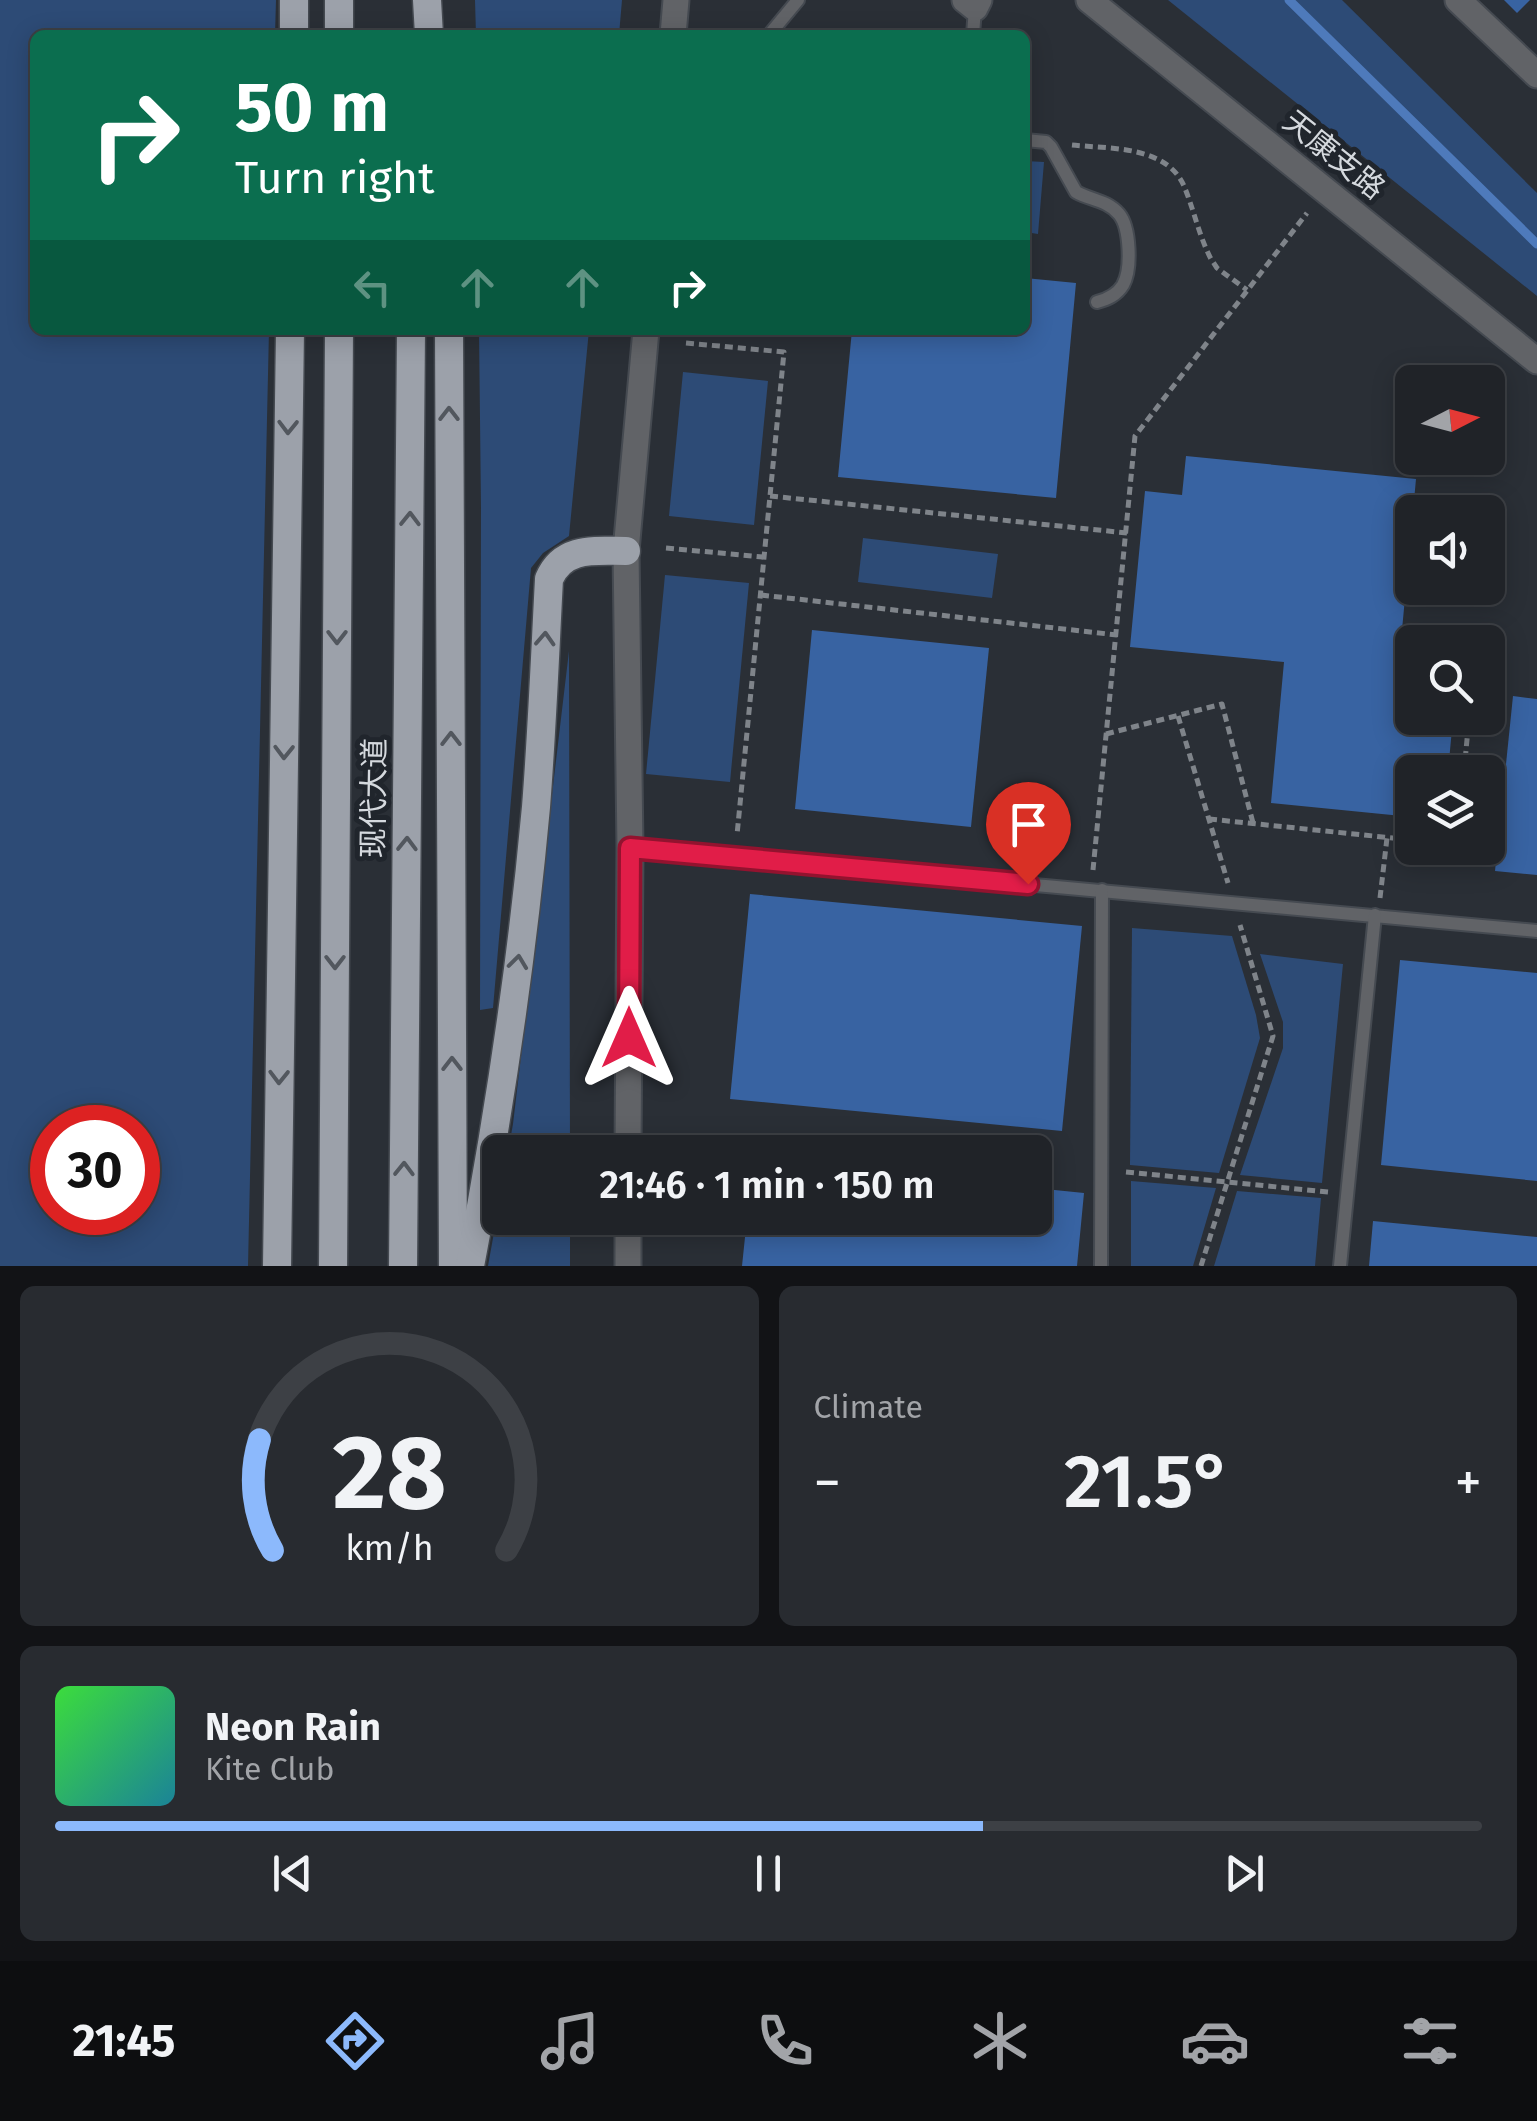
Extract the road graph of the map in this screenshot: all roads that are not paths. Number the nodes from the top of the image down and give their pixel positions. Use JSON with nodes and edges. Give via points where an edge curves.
{"nodes":[{"id":1,"x":294,"y":0,"type":"edge"},
{"id":2,"x":339,"y":0,"type":"edge"},
{"id":3,"x":414,"y":0,"type":"edge"},
{"id":4,"x":427,"y":0,"type":"edge"},
{"id":5,"x":676,"y":0,"type":"edge"},
{"id":6,"x":798,"y":0,"type":"edge"},
{"id":7,"x":1089,"y":0,"type":"edge"},
{"id":8,"x":1458,"y":0,"type":"edge"},
{"id":9,"x":973,"y":2,"type":"edge"},
{"id":10,"x":294,"y":30,"type":"edge"},
{"id":11,"x":339,"y":30,"type":"edge"},
{"id":12,"x":414,"y":30,"type":"edge"},
{"id":13,"x":429,"y":30,"type":"edge"},
{"id":14,"x":673,"y":30,"type":"edge"},
{"id":15,"x":773,"y":30,"type":"edge"},
{"id":16,"x":973,"y":30,"type":"edge"},
{"id":17,"x":1532,"y":61,"type":"edge"},
{"id":18,"x":1030,"y":140,"type":"edge"},
{"id":19,"x":1096,"y":302,"type":"dead end"},
{"id":20,"x":290,"y":335,"type":"edge"},
{"id":21,"x":338,"y":335,"type":"edge"},
{"id":22,"x":411,"y":335,"type":"edge"},
{"id":23,"x":449,"y":335,"type":"edge"},
{"id":24,"x":646,"y":335,"type":"edge"},
{"id":25,"x":1537,"y":361,"type":"edge"},
{"id":26,"x":626,"y":551,"type":"junction"},
{"id":27,"x":630,"y":848,"type":"junction"},
{"id":28,"x":1102,"y":890,"type":"junction"},
{"id":29,"x":1375,"y":914,"type":"junction"},
{"id":30,"x":1537,"y":931,"type":"edge"},
{"id":31,"x":628,"y":1135,"type":"edge"},
{"id":32,"x":628,"y":1235,"type":"edge"},
{"id":33,"x":277,"y":1266,"type":"edge"},
{"id":34,"x":332,"y":1266,"type":"edge"},
{"id":35,"x":403,"y":1266,"type":"edge"},
{"id":36,"x":454,"y":1266,"type":"edge"},
{"id":37,"x":470,"y":1266,"type":"edge"},
{"id":38,"x":628,"y":1266,"type":"edge"},
{"id":39,"x":1101,"y":1266,"type":"edge"},
{"id":40,"x":1340,"y":1266,"type":"edge"}],
"edges":[{"from":1,"to":10,"type":"highway"},
{"from":2,"to":11,"type":"highway"},
{"from":3,"to":12,"type":"highway"},
{"from":4,"to":13,"type":"highway"},
{"from":5,"to":14,"type":"street"},
{"from":6,"to":15,"type":"lane"},
{"from":7,"to":25,"type":"street","name":"天康支路"},
{"from":8,"to":17,"type":"street"},
{"from":9,"to":16,"type":"lane"},
{"from":18,"to":19,"type":"lane","via":[[1046,142],[1076,192],[1106,203],[1127,229],[1123,285]]},
{"from":20,"to":33,"type":"highway","one_way":true},
{"from":21,"to":34,"type":"highway","name":"现代大道","one_way":true},
{"from":35,"to":22,"type":"highway","name":"现代大道","one_way":true},
{"from":36,"to":23,"type":"highway","one_way":true},
{"from":24,"to":26,"type":"street"},
{"from":26,"to":27,"type":"street"},
{"from":37,"to":26,"type":"highway","one_way":true,"via":[[527,895],[549,579],[554,566],[579,552]]},
{"from":27,"to":28,"type":"lane"},
{"from":27,"to":31,"type":"street"},
{"from":28,"to":29,"type":"lane"},
{"from":28,"to":39,"type":"lane"},
{"from":29,"to":30,"type":"lane"},
{"from":29,"to":40,"type":"lane"},
{"from":32,"to":38,"type":"street"}]}
